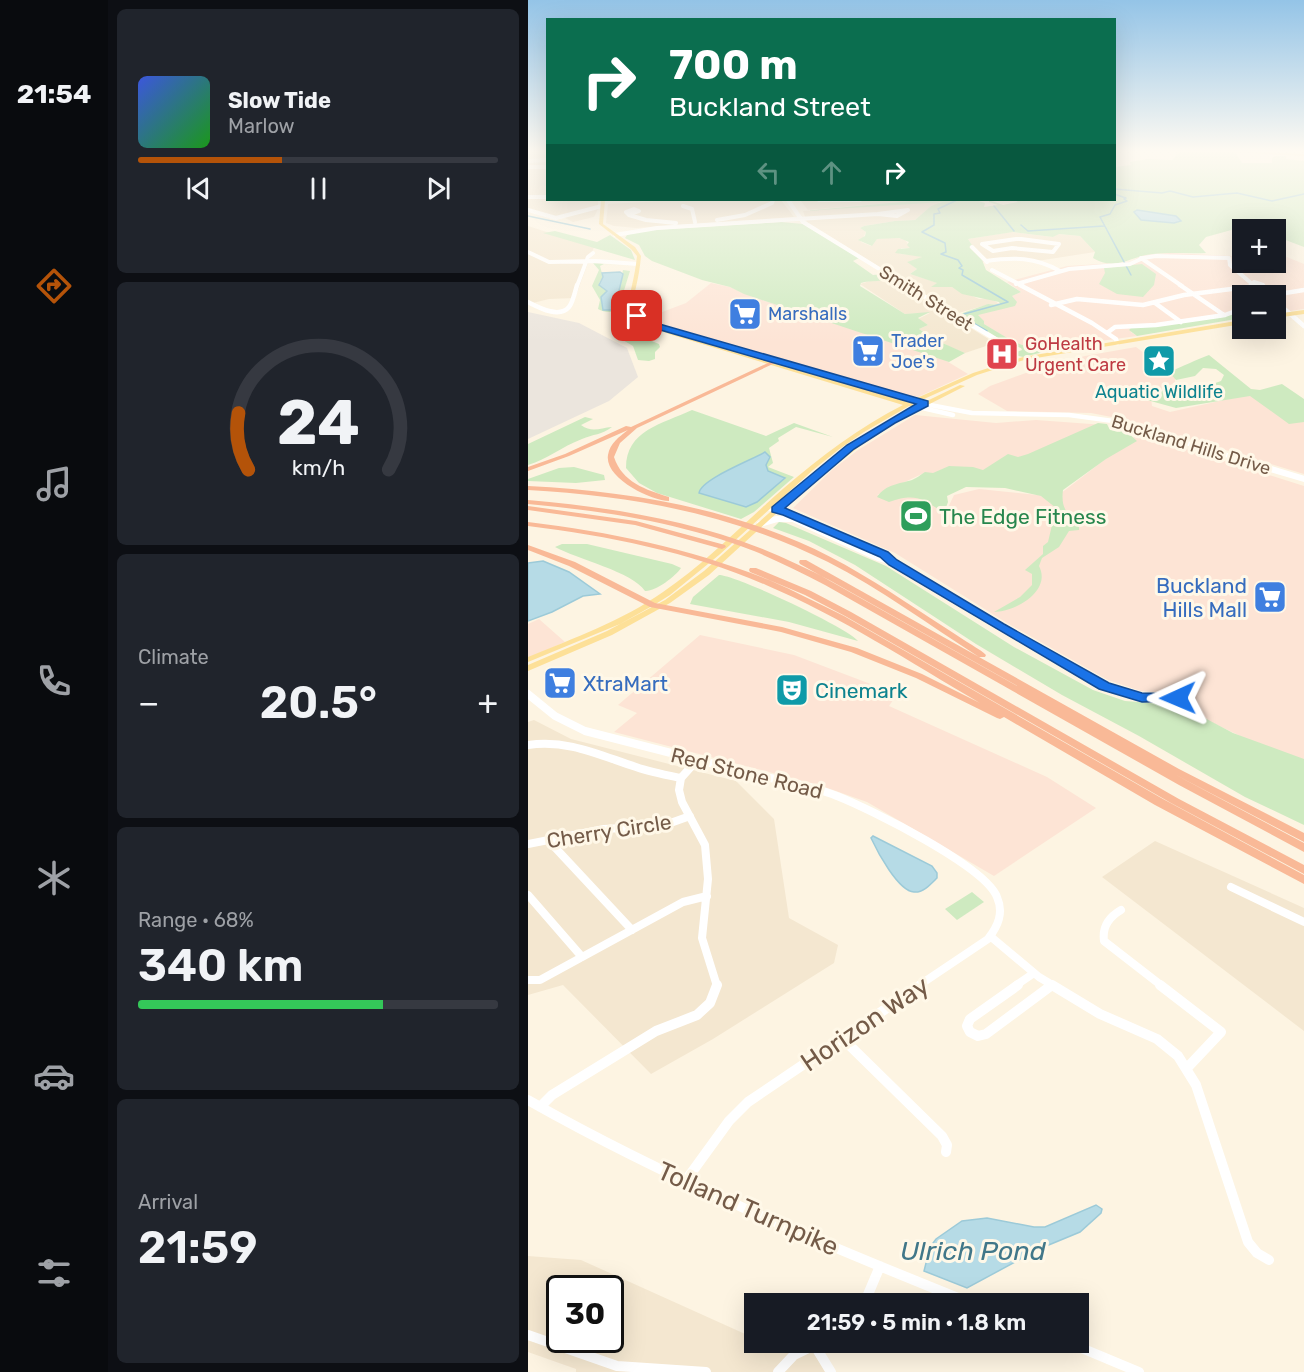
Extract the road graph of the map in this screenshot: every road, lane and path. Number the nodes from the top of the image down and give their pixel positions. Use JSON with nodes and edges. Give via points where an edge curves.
{"nodes":[{"id":1,"x":546,"y":215,"type":"edge"},
{"id":2,"x":570,"y":215,"type":"edge"},
{"id":3,"x":601,"y":215,"type":"edge"},
{"id":4,"x":629,"y":215,"type":"dead end"},
{"id":5,"x":694,"y":215,"type":"edge"},
{"id":6,"x":745,"y":215,"type":"edge"},
{"id":7,"x":798,"y":215,"type":"edge"},
{"id":8,"x":858,"y":215,"type":"edge"},
{"id":9,"x":801,"y":220,"type":"junction"},
{"id":10,"x":696,"y":222,"type":"junction"},
{"id":11,"x":722,"y":222,"type":"junction"},
{"id":12,"x":615,"y":235,"type":"junction"},
{"id":13,"x":988,"y":248,"type":"junction"},
{"id":14,"x":528,"y":252,"type":"edge"},
{"id":15,"x":594,"y":252,"type":"dead end"},
{"id":16,"x":1045,"y":253,"type":"junction"},
{"id":17,"x":1141,"y":258,"type":"junction"},
{"id":18,"x":1041,"y":259,"type":"junction"},
{"id":19,"x":586,"y":261,"type":"junction"},
{"id":20,"x":986,"y":261,"type":"junction"},
{"id":21,"x":638,"y":264,"type":"junction"},
{"id":22,"x":1059,"y":271,"type":"junction"},
{"id":23,"x":1016,"y":284,"type":"junction"},
{"id":24,"x":1254,"y":284,"type":"junction"},
{"id":25,"x":1263,"y":285,"type":"edge"},
{"id":26,"x":1304,"y":290,"type":"edge"},
{"id":27,"x":1286,"y":293,"type":"edge"},
{"id":28,"x":1192,"y":294,"type":"junction"},
{"id":29,"x":528,"y":302,"type":"edge"},
{"id":30,"x":1155,"y":303,"type":"junction"},
{"id":31,"x":1054,"y":305,"type":"junction"},
{"id":32,"x":1286,"y":311,"type":"edge"},
{"id":33,"x":1232,"y":312,"type":"edge"},
{"id":34,"x":1286,"y":312,"type":"edge"},
{"id":35,"x":1304,"y":312,"type":"edge"},
{"id":36,"x":1286,"y":314,"type":"edge"},
{"id":37,"x":1289,"y":314,"type":"junction"},
{"id":38,"x":1224,"y":315,"type":"junction"},
{"id":39,"x":1181,"y":322,"type":"junction"},
{"id":40,"x":1232,"y":323,"type":"edge"},
{"id":41,"x":1304,"y":326,"type":"edge"},
{"id":42,"x":1107,"y":333,"type":"junction"},
{"id":43,"x":1117,"y":343,"type":"junction"},
{"id":44,"x":1012,"y":349,"type":"dead end"},
{"id":45,"x":775,"y":362,"type":"junction"},
{"id":46,"x":998,"y":370,"type":"junction"},
{"id":47,"x":848,"y":381,"type":"junction"},
{"id":48,"x":840,"y":383,"type":"junction"},
{"id":49,"x":909,"y":404,"type":"junction"},
{"id":50,"x":917,"y":404,"type":"junction"},
{"id":51,"x":925,"y":404,"type":"junction"},
{"id":52,"x":1041,"y":415,"type":"junction"},
{"id":53,"x":656,"y":416,"type":"junction"},
{"id":54,"x":853,"y":437,"type":"junction"},
{"id":55,"x":862,"y":440,"type":"junction"},
{"id":56,"x":528,"y":469,"type":"edge"},
{"id":57,"x":1304,"y":479,"type":"edge"},
{"id":58,"x":528,"y":488,"type":"edge"},
{"id":59,"x":528,"y":499,"type":"edge"},
{"id":60,"x":767,"y":507,"type":"junction"},
{"id":61,"x":528,"y":510,"type":"edge"},
{"id":62,"x":776,"y":510,"type":"junction"},
{"id":63,"x":717,"y":516,"type":"junction"},
{"id":64,"x":528,"y":519,"type":"edge"},
{"id":65,"x":793,"y":519,"type":"junction"},
{"id":66,"x":528,"y":524,"type":"edge"},
{"id":67,"x":763,"y":527,"type":"junction"},
{"id":68,"x":857,"y":542,"type":"junction"},
{"id":69,"x":752,"y":543,"type":"junction"},
{"id":70,"x":848,"y":544,"type":"junction"},
{"id":71,"x":722,"y":547,"type":"junction"},
{"id":72,"x":528,"y":548,"type":"edge"},
{"id":73,"x":732,"y":549,"type":"junction"},
{"id":74,"x":702,"y":556,"type":"junction"},
{"id":75,"x":893,"y":562,"type":"junction"},
{"id":76,"x":729,"y":564,"type":"junction"},
{"id":77,"x":650,"y":604,"type":"junction"},
{"id":78,"x":660,"y":607,"type":"junction"},
{"id":79,"x":528,"y":660,"type":"edge"},
{"id":80,"x":528,"y":668,"type":"edge"},
{"id":81,"x":528,"y":694,"type":"edge"},
{"id":82,"x":1190,"y":696,"type":"dead end"},
{"id":83,"x":1052,"y":701,"type":"junction"},
{"id":84,"x":528,"y":745,"type":"edge"},
{"id":85,"x":1068,"y":749,"type":"junction"},
{"id":86,"x":697,"y":760,"type":"junction"},
{"id":87,"x":681,"y":778,"type":"junction"},
{"id":88,"x":690,"y":816,"type":"junction"},
{"id":89,"x":1304,"y":838,"type":"edge"},
{"id":90,"x":548,"y":840,"type":"junction"},
{"id":91,"x":528,"y":844,"type":"edge"},
{"id":92,"x":1304,"y":848,"type":"edge"},
{"id":93,"x":1304,"y":870,"type":"edge"},
{"id":94,"x":1304,"y":880,"type":"edge"},
{"id":95,"x":1232,"y":886,"type":"dead end"},
{"id":96,"x":528,"y":895,"type":"edge"},
{"id":97,"x":707,"y":896,"type":"junction"},
{"id":98,"x":1121,"y":910,"type":"dead end"},
{"id":99,"x":1304,"y":922,"type":"edge"},
{"id":100,"x":632,"y":930,"type":"junction"},
{"id":101,"x":990,"y":936,"type":"junction"},
{"id":102,"x":582,"y":957,"type":"junction"},
{"id":103,"x":1034,"y":973,"type":"junction"},
{"id":104,"x":528,"y":980,"type":"edge"},
{"id":105,"x":1052,"y":985,"type":"junction"},
{"id":106,"x":843,"y":1039,"type":"junction"},
{"id":107,"x":1187,"y":1068,"type":"junction"},
{"id":108,"x":528,"y":1100,"type":"edge"},
{"id":109,"x":540,"y":1107,"type":"junction"},
{"id":110,"x":946,"y":1152,"type":"dead end"},
{"id":111,"x":684,"y":1183,"type":"junction"},
{"id":112,"x":1269,"y":1260,"type":"dead end"},
{"id":113,"x":880,"y":1266,"type":"junction"},
{"id":114,"x":869,"y":1293,"type":"edge"},
{"id":115,"x":947,"y":1293,"type":"edge"},
{"id":116,"x":528,"y":1335,"type":"edge"},
{"id":117,"x":1089,"y":1351,"type":"edge"},
{"id":118,"x":798,"y":1353,"type":"edge"},
{"id":119,"x":822,"y":1353,"type":"edge"},
{"id":120,"x":706,"y":1372,"type":"edge"},
{"id":121,"x":778,"y":1372,"type":"edge"},
{"id":122,"x":831,"y":1372,"type":"edge"},
{"id":123,"x":1139,"y":1372,"type":"edge"}],
"edges":[{"from":1,"to":2,"type":"street"},
{"from":3,"to":12,"type":"main road","via":[[601,224]]},
{"from":4,"to":10,"type":"street","via":[[656,221]]},
{"from":5,"to":10,"type":"street"},
{"from":6,"to":11,"type":"street"},
{"from":7,"to":9,"type":"street","name":"Smith Street"},
{"from":8,"to":9,"type":"street"},
{"from":9,"to":11,"type":"street"},
{"from":9,"to":44,"type":"street","name":"Smith Street"},
{"from":10,"to":11,"type":"street"},
{"from":11,"to":12,"type":"street"},
{"from":12,"to":21,"type":"main road","via":[[636,251]]},
{"from":13,"to":16,"type":"street"},
{"from":13,"to":16,"type":"street","via":[[982,244],[1016,239],[1059,244],[1053,252]]},
{"from":13,"to":20,"type":"street","via":[[974,249]]},
{"from":14,"to":19,"type":"street","via":[[549,262]]},
{"from":15,"to":19,"type":"street"},
{"from":16,"to":18,"type":"street"},
{"from":17,"to":22,"type":"street","via":[[1129,264]]},
{"from":17,"to":24,"type":"street","via":[[1168,255],[1229,260]]},
{"from":17,"to":28,"type":"street"},
{"from":18,"to":20,"type":"street","via":[[1014,256]]},
{"from":18,"to":22,"type":"street"},
{"from":19,"to":21,"type":"street"},
{"from":19,"to":29,"type":"street","via":[[569,307],[561,313],[545,312]]},
{"from":20,"to":23,"type":"street","via":[[992,270]]},
{"from":21,"to":45,"type":"main road","via":[[630,305],[639,317],[653,325]]},
{"from":22,"to":23,"type":"street"},
{"from":23,"to":31,"type":"street"},
{"from":24,"to":25,"type":"street"},
{"from":24,"to":28,"type":"street"},
{"from":26,"to":27,"type":"street"},
{"from":28,"to":30,"type":"street"},
{"from":28,"to":38,"type":"street"},
{"from":30,"to":31,"type":"street","via":[[1136,305],[1083,299]]},
{"from":30,"to":39,"type":"street"},
{"from":31,"to":42,"type":"street"},
{"from":31,"to":43,"type":"street"},
{"from":32,"to":37,"type":"street"},
{"from":33,"to":38,"type":"street"},
{"from":34,"to":37,"type":"street"},
{"from":35,"to":37,"type":"main road"},
{"from":36,"to":37,"type":"main road"},
{"from":37,"to":41,"type":"street"},
{"from":38,"to":39,"type":"street"},
{"from":39,"to":42,"type":"street","via":[[1115,327]]},
{"from":40,"to":43,"type":"main road"},
{"from":42,"to":43,"type":"street"},
{"from":43,"to":46,"type":"main road","via":[[1056,353]]},
{"from":45,"to":47,"type":"main road"},
{"from":45,"to":48,"type":"main road"},
{"from":45,"to":53,"type":"highway"},
{"from":46,"to":50,"type":"main road","via":[[955,383]]},
{"from":46,"to":51,"type":"main road"},
{"from":47,"to":48,"type":"main road"},
{"from":47,"to":50,"type":"main road"},
{"from":48,"to":49,"type":"main road"},
{"from":49,"to":50,"type":"main road"},
{"from":49,"to":54,"type":"main road"},
{"from":50,"to":51,"type":"main road"},
{"from":50,"to":52,"type":"street","name":"Buckland Hills Drive","via":[[976,418]]},
{"from":50,"to":55,"type":"main road"},
{"from":51,"to":52,"type":"street","name":"Buckland Hills Drive","via":[[966,412]]},
{"from":52,"to":57,"type":"street","name":"Buckland Hills Drive","via":[[1123,423]]},
{"from":53,"to":56,"type":"highway"},
{"from":53,"to":63,"type":"highway","via":[[617,442],[611,454],[614,468],[647,492]]},
{"from":54,"to":55,"type":"main road"},
{"from":54,"to":60,"type":"main road"},
{"from":55,"to":62,"type":"main road"},
{"from":58,"to":63,"type":"highway","via":[[618,496]]},
{"from":59,"to":69,"type":"highway","via":[[635,514]]},
{"from":60,"to":62,"type":"street"},
{"from":60,"to":71,"type":"main road"},
{"from":61,"to":71,"type":"highway","via":[[633,526]]},
{"from":62,"to":65,"type":"street"},
{"from":62,"to":67,"type":"main road"},
{"from":62,"to":68,"type":"street"},
{"from":63,"to":67,"type":"highway"},
{"from":64,"to":74,"type":"highway","via":[[631,535]]},
{"from":65,"to":67,"type":"street","via":[[777,519]]},
{"from":65,"to":70,"type":"street"},
{"from":66,"to":74,"type":"highway","via":[[613,536]]},
{"from":67,"to":73,"type":"main road"},
{"from":67,"to":83,"type":"highway","via":[[858,576]]},
{"from":68,"to":70,"type":"street"},
{"from":68,"to":75,"type":"street"},
{"from":69,"to":83,"type":"highway","via":[[822,572]]},
{"from":69,"to":92,"type":"highway"},
{"from":70,"to":75,"type":"street"},
{"from":71,"to":73,"type":"main road"},
{"from":71,"to":77,"type":"main road"},
{"from":72,"to":77,"type":"highway","via":[[573,564]]},
{"from":73,"to":78,"type":"main road"},
{"from":74,"to":76,"type":"highway"},
{"from":75,"to":82,"type":"street","via":[[1112,689],[1148,698]]},
{"from":76,"to":85,"type":"highway","via":[[832,613]]},
{"from":76,"to":93,"type":"highway","via":[[796,588],[848,614]]},
{"from":77,"to":78,"type":"highway"},
{"from":77,"to":79,"type":"main road"},
{"from":78,"to":80,"type":"main road"},
{"from":78,"to":85,"type":"highway","via":[[770,627],[854,650],[919,676]]},
{"from":81,"to":86,"type":"street","name":"Red Stone Road","via":[[550,712],[585,731]]},
{"from":83,"to":89,"type":"highway"},
{"from":84,"to":87,"type":"street","via":[[574,745],[638,768]]},
{"from":85,"to":94,"type":"highway"},
{"from":86,"to":87,"type":"street"},
{"from":86,"to":101,"type":"street","name":"Red Stone Road","via":[[844,799],[887,818],[988,881],[999,898],[1000,917]]},
{"from":87,"to":88,"type":"street","via":[[679,790]]},
{"from":88,"to":90,"type":"street","name":"Cherry Circle","via":[[662,826],[604,829]]},
{"from":88,"to":97,"type":"street","via":[[705,845]]},
{"from":90,"to":91,"type":"street","name":"Cherry Circle"},
{"from":90,"to":100,"type":"street"},
{"from":95,"to":99,"type":"street"},
{"from":96,"to":102,"type":"street"},
{"from":97,"to":100,"type":"street","via":[[683,902]]},
{"from":97,"to":109,"type":"street","via":[[702,938],[717,986],[710,1004],[697,1015],[632,1045],[552,1095]]},
{"from":98,"to":107,"type":"street","via":[[1110,919],[1103,933],[1104,941],[1221,1031]]},
{"from":100,"to":102,"type":"street"},
{"from":101,"to":103,"type":"street"},
{"from":101,"to":106,"type":"street","name":"Horizon Way"},
{"from":102,"to":104,"type":"street","via":[[540,980]]},
{"from":103,"to":105,"type":"street"},
{"from":103,"to":105,"type":"street","via":[[970,1019],[970,1032],[986,1034]]},
{"from":105,"to":107,"type":"street","via":[[1100,1014],[1160,1041]]},
{"from":106,"to":110,"type":"street","via":[[942,1136]]},
{"from":106,"to":111,"type":"street","name":"Horizon Way","via":[[742,1107]]},
{"from":107,"to":112,"type":"street","via":[[1248,1242]]},
{"from":108,"to":109,"type":"street","name":"Tolland Turnpike"},
{"from":109,"to":111,"type":"street","name":"Tolland Turnpike"},
{"from":111,"to":113,"type":"street","name":"Tolland Turnpike"},
{"from":113,"to":114,"type":"street"},
{"from":113,"to":115,"type":"street","name":"Tolland Turnpike"},
{"from":116,"to":120,"type":"street","via":[[617,1366]]},
{"from":117,"to":123,"type":"street"},
{"from":118,"to":121,"type":"street"},
{"from":119,"to":122,"type":"street"}]}
